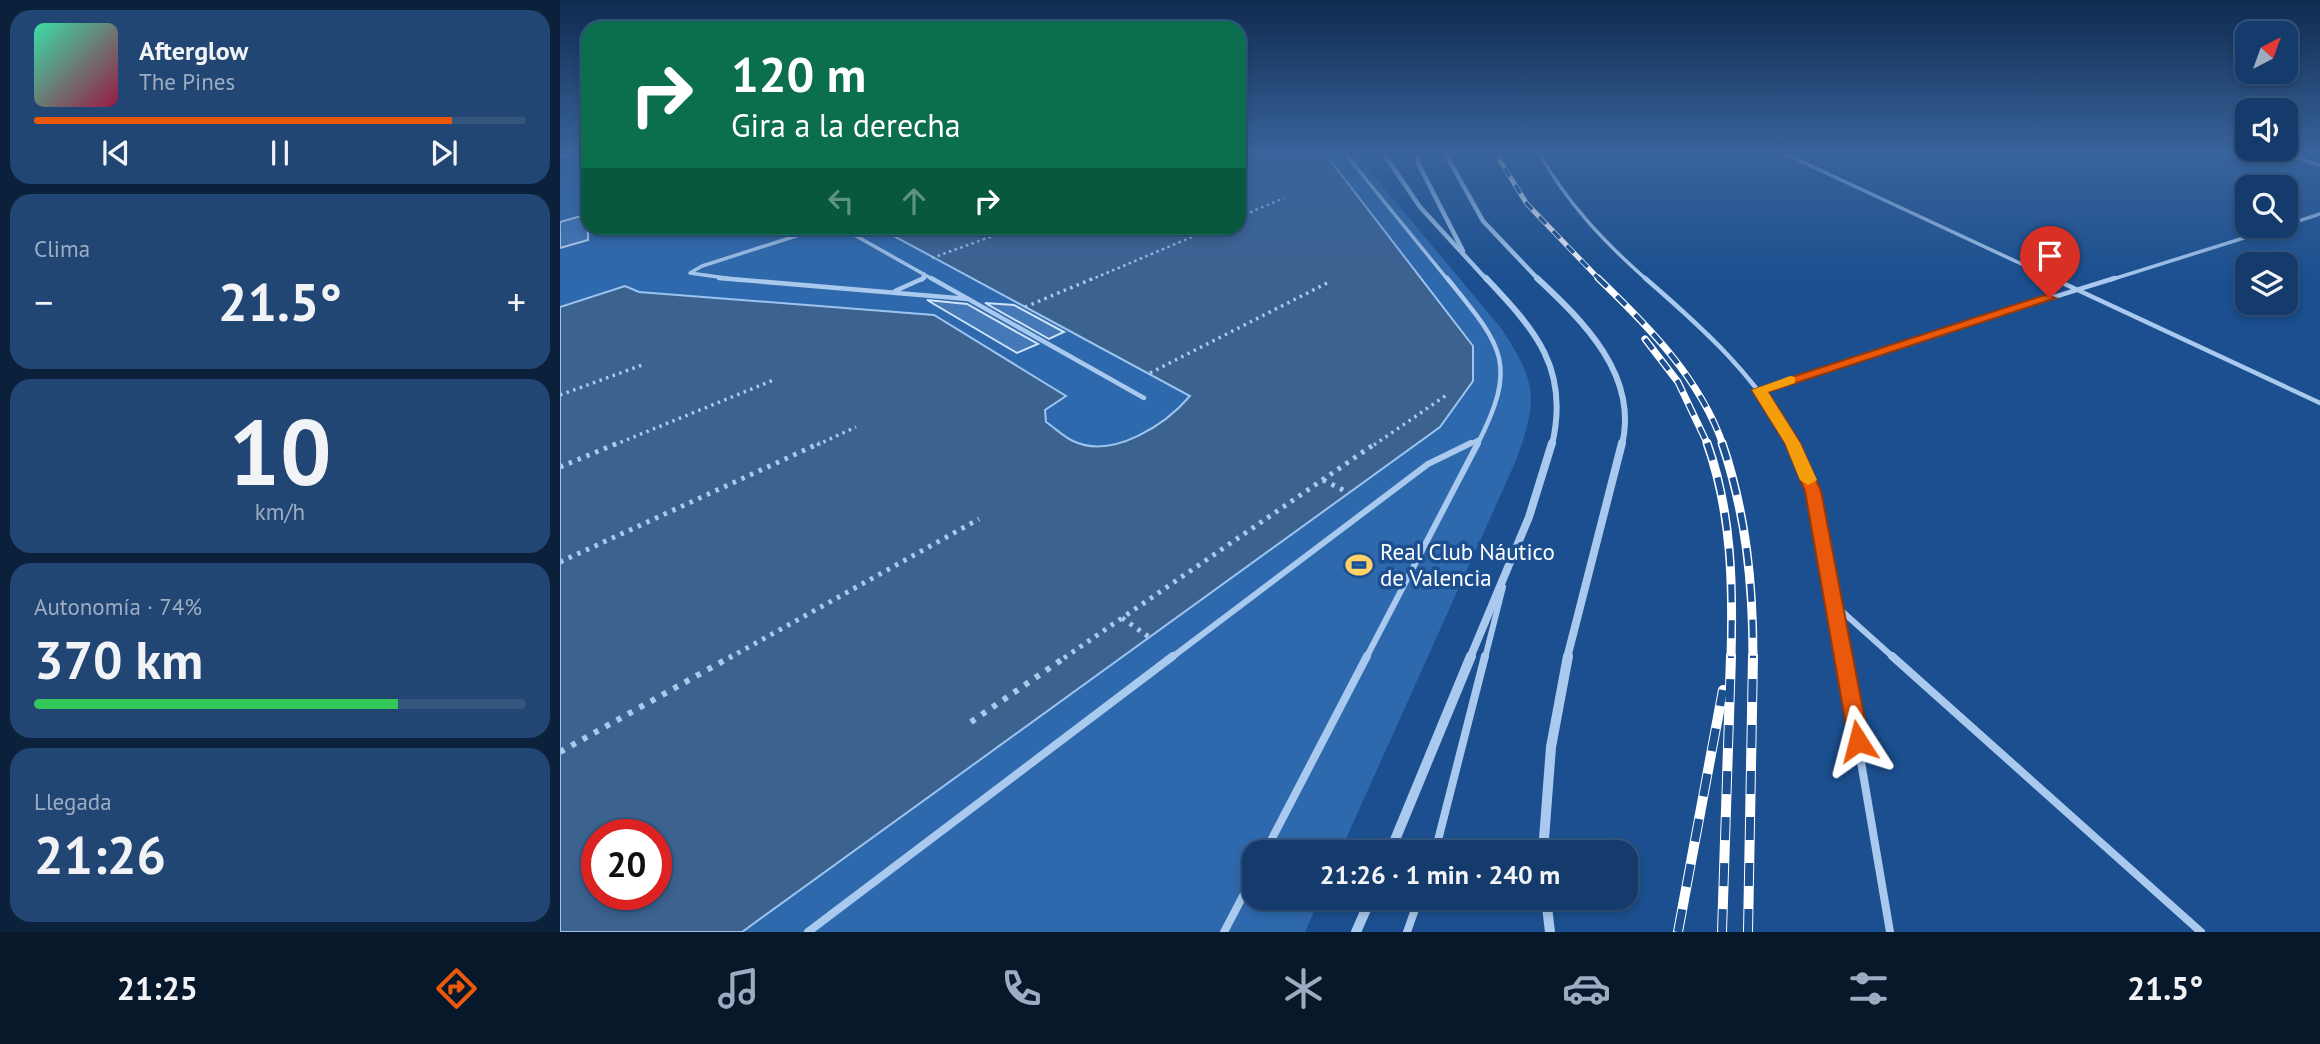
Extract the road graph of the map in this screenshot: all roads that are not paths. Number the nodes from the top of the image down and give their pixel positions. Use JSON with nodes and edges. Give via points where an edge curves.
{"nodes":[{"id":1,"x":1378,"y":194,"type":"edge"},
{"id":2,"x":1408,"y":194,"type":"edge"},
{"id":3,"x":1434,"y":194,"type":"edge"},
{"id":4,"x":1463,"y":194,"type":"edge"},
{"id":5,"x":1565,"y":194,"type":"edge"},
{"id":6,"x":1873,"y":194,"type":"edge"},
{"id":7,"x":2320,"y":214,"type":"edge"},
{"id":8,"x":2298,"y":221,"type":"edge"},
{"id":9,"x":797,"y":235,"type":"edge"},
{"id":10,"x":854,"y":235,"type":"edge"},
{"id":11,"x":2241,"y":238,"type":"edge"},
{"id":12,"x":1466,"y":257,"type":"junction"},
{"id":13,"x":924,"y":274,"type":"junction"},
{"id":14,"x":2076,"y":289,"type":"junction"},
{"id":15,"x":885,"y":292,"type":"junction"},
{"id":16,"x":968,"y":299,"type":"junction"},
{"id":17,"x":1760,"y":390,"type":"junction"},
{"id":18,"x":1144,"y":398,"type":"dead end"},
{"id":19,"x":2320,"y":403,"type":"edge"},
{"id":20,"x":1480,"y":439,"type":"junction"},
{"id":21,"x":1509,"y":564,"type":"junction"},
{"id":22,"x":1835,"y":605,"type":"junction"},
{"id":23,"x":1271,"y":840,"type":"edge"},
{"id":24,"x":1395,"y":840,"type":"edge"},
{"id":25,"x":1439,"y":840,"type":"edge"},
{"id":26,"x":1544,"y":840,"type":"edge"},
{"id":27,"x":1242,"y":898,"type":"edge"},
{"id":28,"x":1366,"y":910,"type":"edge"},
{"id":29,"x":1415,"y":910,"type":"edge"},
{"id":30,"x":1547,"y":910,"type":"edge"},
{"id":31,"x":807,"y":932,"type":"edge"},
{"id":32,"x":1224,"y":932,"type":"edge"},
{"id":33,"x":1356,"y":932,"type":"edge"},
{"id":34,"x":1407,"y":932,"type":"edge"},
{"id":35,"x":1550,"y":932,"type":"edge"},
{"id":36,"x":1890,"y":932,"type":"edge"},
{"id":37,"x":2201,"y":932,"type":"edge"}],
"edges":[{"from":1,"to":20,"type":"lane","via":[[1488,329],[1501,355],[1504,382]]},
{"from":2,"to":12,"type":"street"},
{"from":3,"to":12,"type":"street"},
{"from":4,"to":26,"type":"street","via":[[1493,233],[1603,350],[1617,377],[1624,407],[1623,440],[1555,705],[1545,780]]},
{"from":5,"to":17,"type":"lane"},
{"from":6,"to":14,"type":"lane"},
{"from":7,"to":8,"type":"lane"},
{"from":9,"to":15,"type":"lane","via":[[690,273]]},
{"from":10,"to":13,"type":"lane"},
{"from":11,"to":14,"type":"lane"},
{"from":12,"to":21,"type":"street","via":[[1540,345],[1558,382],[1559,405],[1550,451]]},
{"from":13,"to":15,"type":"lane","via":[[917,284]]},
{"from":13,"to":16,"type":"lane"},
{"from":14,"to":17,"type":"lane"},
{"from":14,"to":19,"type":"lane"},
{"from":15,"to":16,"type":"lane"},
{"from":16,"to":18,"type":"lane"},
{"from":17,"to":22,"type":"lane","via":[[1793,443],[1813,491]]},
{"from":20,"to":23,"type":"lane"},
{"from":20,"to":31,"type":"lane","via":[[1428,464]]},
{"from":21,"to":24,"type":"street"},
{"from":21,"to":25,"type":"lane"},
{"from":22,"to":36,"type":"lane"},
{"from":22,"to":37,"type":"lane"},
{"from":27,"to":32,"type":"lane"},
{"from":28,"to":33,"type":"street"},
{"from":29,"to":34,"type":"lane"},
{"from":30,"to":35,"type":"street"}]}
